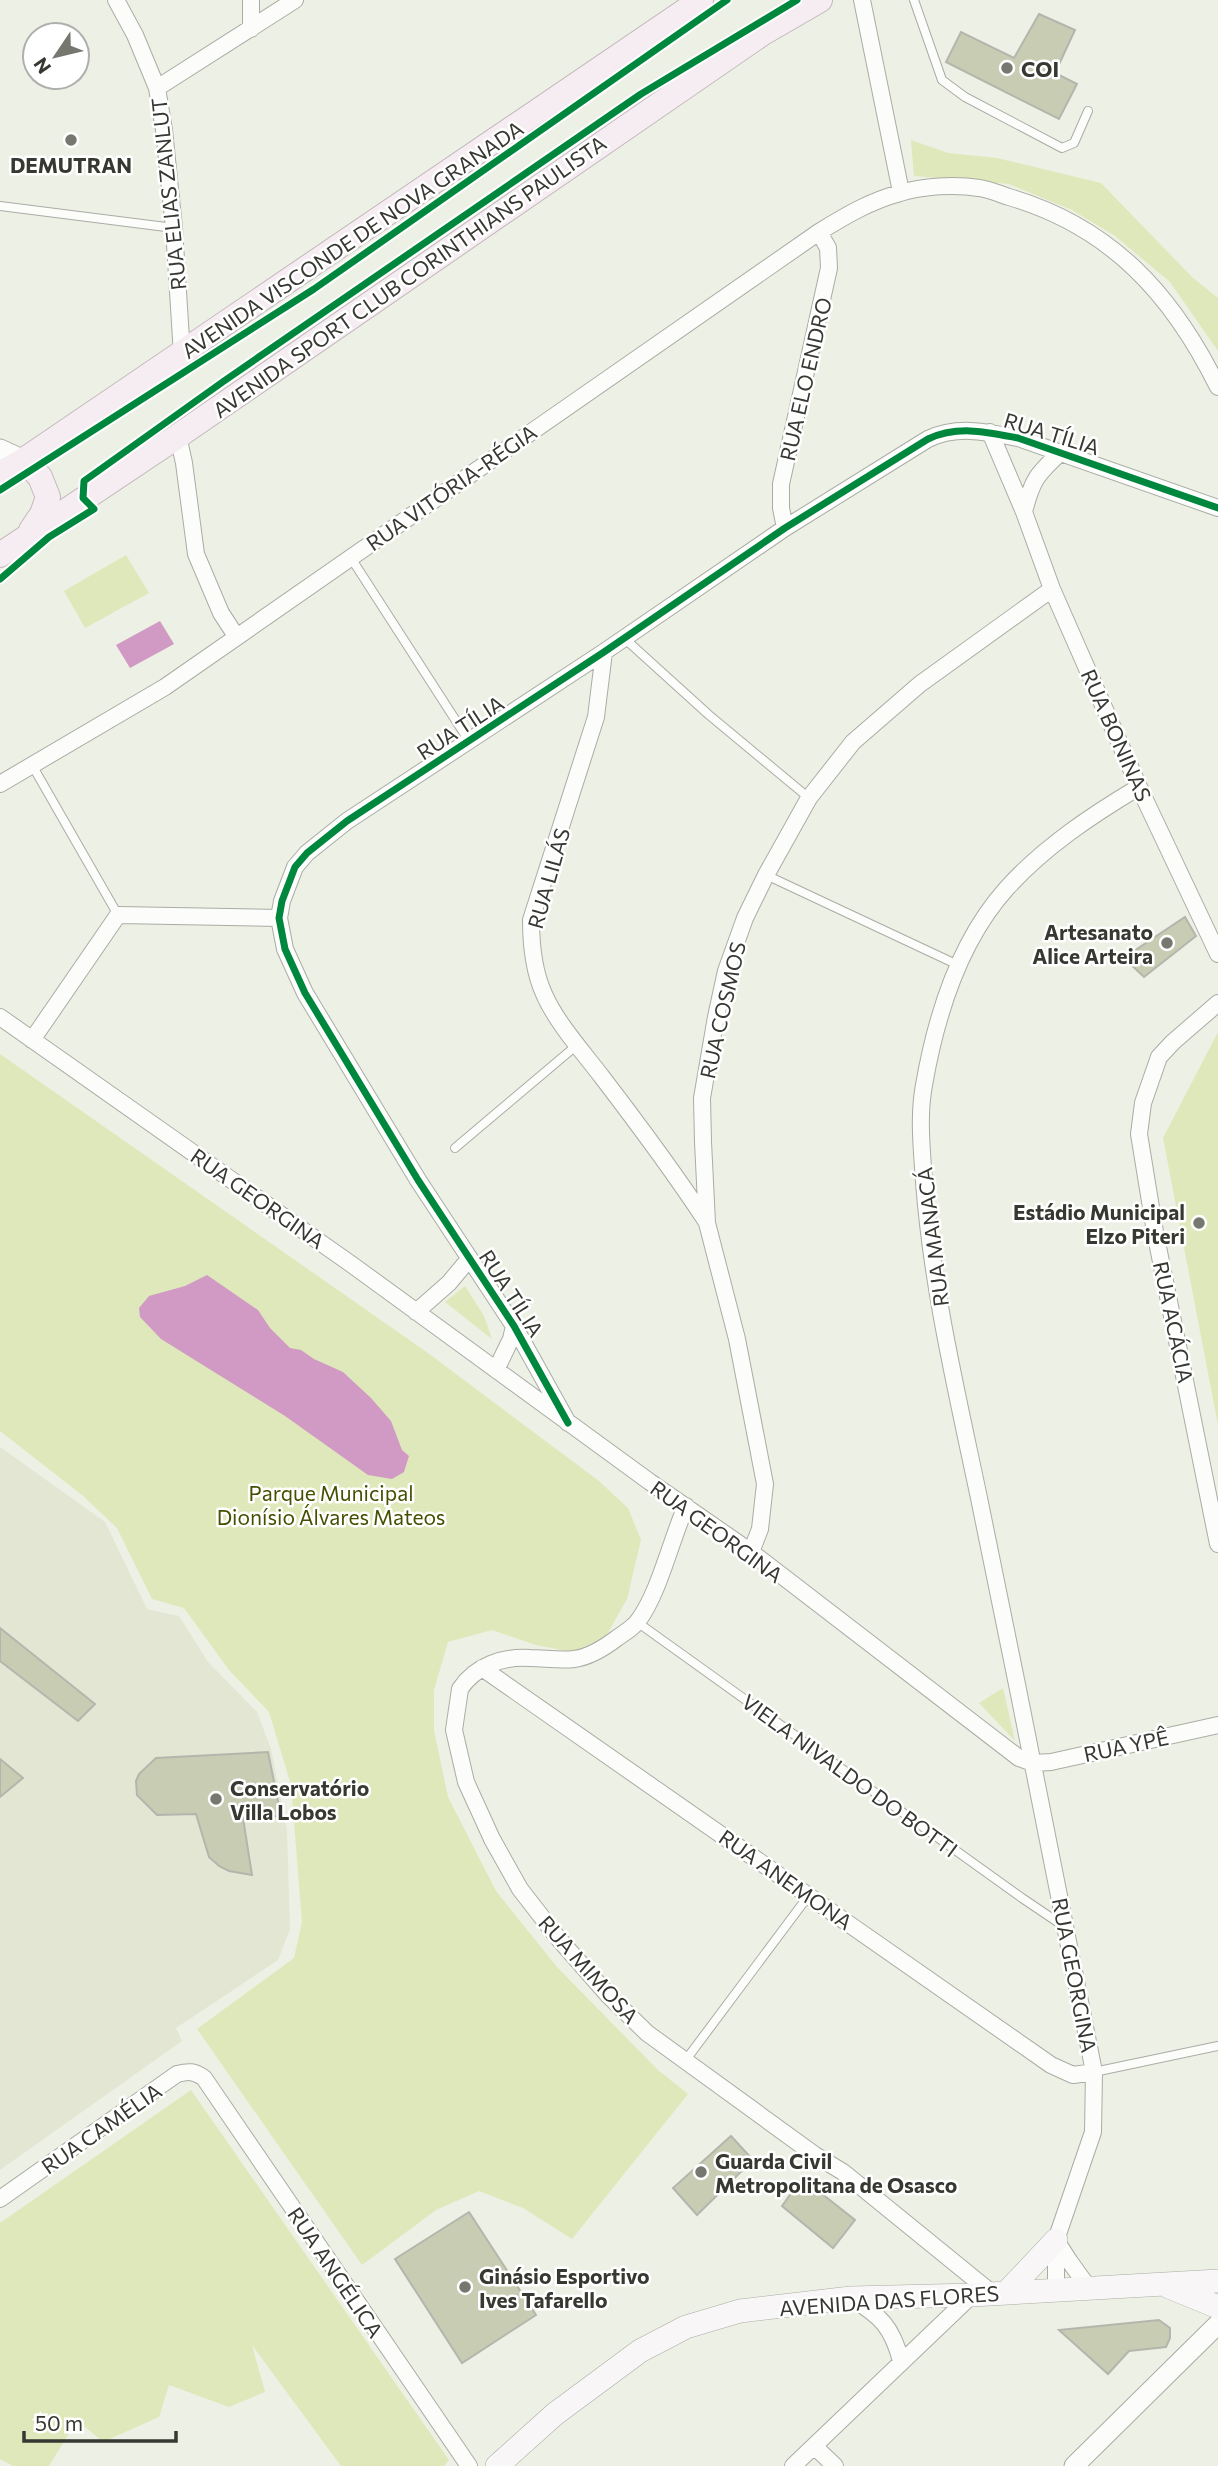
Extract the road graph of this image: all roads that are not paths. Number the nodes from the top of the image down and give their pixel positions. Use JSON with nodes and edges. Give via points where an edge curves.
{"nodes":[{"id":1,"x":116,"y":0,"type":"edge"},
{"id":2,"x":251,"y":0,"type":"edge"},
{"id":3,"x":295,"y":0,"type":"edge"},
{"id":4,"x":701,"y":0,"type":"edge"},
{"id":5,"x":820,"y":0,"type":"edge"},
{"id":6,"x":862,"y":0,"type":"edge"},
{"id":7,"x":914,"y":0,"type":"edge"},
{"id":8,"x":251,"y":29,"type":"junction"},
{"id":9,"x":157,"y":88,"type":"junction"},
{"id":10,"x":1088,"y":111,"type":"dead end"},
{"id":11,"x":901,"y":192,"type":"junction"},
{"id":12,"x":0,"y":206,"type":"edge"},
{"id":13,"x":174,"y":228,"type":"junction"},
{"id":14,"x":819,"y":232,"type":"junction"},
{"id":15,"x":182,"y":355,"type":"junction"},
{"id":16,"x":1218,"y":387,"type":"edge"},
{"id":17,"x":990,"y":432,"type":"junction"},
{"id":18,"x":178,"y":436,"type":"junction"},
{"id":19,"x":0,"y":449,"type":"edge"},
{"id":20,"x":1061,"y":452,"type":"junction"},
{"id":21,"x":24,"y":460,"type":"junction"},
{"id":22,"x":0,"y":474,"type":"edge"},
{"id":23,"x":1218,"y":508,"type":"edge"},
{"id":24,"x":1024,"y":512,"type":"junction"},
{"id":25,"x":785,"y":528,"type":"junction"},
{"id":26,"x":26,"y":536,"type":"junction"},
{"id":27,"x":0,"y":555,"type":"edge"},
{"id":28,"x":351,"y":558,"type":"junction"},
{"id":29,"x":1052,"y":589,"type":"junction"},
{"id":30,"x":236,"y":636,"type":"junction"},
{"id":31,"x":624,"y":638,"type":"junction"},
{"id":32,"x":604,"y":652,"type":"junction"},
{"id":33,"x":470,"y":741,"type":"junction"},
{"id":34,"x":32,"y":765,"type":"junction"},
{"id":35,"x":0,"y":783,"type":"edge"},
{"id":36,"x":1139,"y":787,"type":"junction"},
{"id":37,"x":809,"y":799,"type":"junction"},
{"id":38,"x":766,"y":875,"type":"junction"},
{"id":39,"x":118,"y":915,"type":"junction"},
{"id":40,"x":279,"y":918,"type":"junction"},
{"id":41,"x":1218,"y":954,"type":"edge"},
{"id":42,"x":958,"y":965,"type":"junction"},
{"id":43,"x":1218,"y":1003,"type":"edge"},
{"id":44,"x":0,"y":1017,"type":"edge"},
{"id":45,"x":33,"y":1040,"type":"junction"},
{"id":46,"x":577,"y":1045,"type":"junction"},
{"id":47,"x":455,"y":1148,"type":"dead end"},
{"id":48,"x":707,"y":1223,"type":"junction"},
{"id":49,"x":469,"y":1259,"type":"junction"},
{"id":50,"x":416,"y":1312,"type":"junction"},
{"id":51,"x":514,"y":1326,"type":"junction"},
{"id":52,"x":496,"y":1370,"type":"junction"},
{"id":53,"x":568,"y":1423,"type":"junction"},
{"id":54,"x":1212,"y":1482,"type":"edge"},
{"id":55,"x":686,"y":1506,"type":"junction"},
{"id":56,"x":1218,"y":1544,"type":"edge"},
{"id":57,"x":751,"y":1552,"type":"junction"},
{"id":58,"x":637,"y":1622,"type":"junction"},
{"id":59,"x":482,"y":1668,"type":"junction"},
{"id":60,"x":1218,"y":1725,"type":"edge"},
{"id":61,"x":1033,"y":1763,"type":"junction"},
{"id":62,"x":809,"y":1895,"type":"junction"},
{"id":63,"x":1065,"y":1926,"type":"junction"},
{"id":64,"x":1218,"y":2046,"type":"edge"},
{"id":65,"x":684,"y":2062,"type":"junction"},
{"id":66,"x":1094,"y":2072,"type":"junction"},
{"id":67,"x":204,"y":2078,"type":"joint"},
{"id":68,"x":0,"y":2199,"type":"edge"},
{"id":69,"x":1056,"y":2239,"type":"junction"},
{"id":70,"x":1218,"y":2281,"type":"edge"},
{"id":71,"x":1163,"y":2285,"type":"junction"},
{"id":72,"x":1088,"y":2287,"type":"junction"},
{"id":73,"x":1056,"y":2288,"type":"junction"},
{"id":74,"x":991,"y":2294,"type":"junction"},
{"id":75,"x":851,"y":2298,"type":"junction"},
{"id":76,"x":1218,"y":2307,"type":"edge"},
{"id":77,"x":1218,"y":2324,"type":"edge"},
{"id":78,"x":901,"y":2361,"type":"junction"},
{"id":79,"x":814,"y":2446,"type":"junction"},
{"id":80,"x":469,"y":2466,"type":"edge"},
{"id":81,"x":497,"y":2466,"type":"edge"},
{"id":82,"x":793,"y":2466,"type":"edge"},
{"id":83,"x":835,"y":2466,"type":"edge"},
{"id":84,"x":1074,"y":2466,"type":"edge"}],
"edges":[{"from":1,"to":9,"type":"street","name":"RUA ELIAS ZANLUT"},
{"from":2,"to":8,"type":"street"},
{"from":3,"to":8,"type":"street"},
{"from":4,"to":15,"type":"main road","name":"AVENIDA VISCONDE DE NOVA GRANADA"},
{"from":5,"to":18,"type":"main road","name":"AVENIDA SPORT CLUB CORINTHIANS PAULISTA","via":[[763,33]]},
{"from":6,"to":11,"type":"street"},
{"from":7,"to":10,"type":"lane","via":[[942,80],[965,97],[1062,148],[1074,143]]},
{"from":8,"to":9,"type":"street"},
{"from":9,"to":13,"type":"street","name":"RUA ELIAS ZANLUT"},
{"from":11,"to":14,"type":"street","name":"RUA VITÓRIA-RÉGIA","via":[[863,205]]},
{"from":11,"to":16,"type":"street","via":[[979,188],[1037,205],[1092,233],[1149,283],[1175,314]]},
{"from":12,"to":13,"type":"lane"},
{"from":13,"to":15,"type":"street","name":"RUA ELIAS ZANLUT"},
{"from":14,"to":25,"type":"street","name":"RUA ELO ENDRO","via":[[828,248],[829,268],[781,484]]},
{"from":14,"to":28,"type":"street","name":"RUA VITÓRIA-RÉGIA"},
{"from":15,"to":21,"type":"main road","name":"AVENIDA VISCONDE DE NOVA GRANADA"},
{"from":17,"to":20,"type":"street","name":"RUA TÍLIA"},
{"from":17,"to":24,"type":"street","name":"RUA BONINAS"},
{"from":17,"to":25,"type":"street","name":"RUA TÍLIA","via":[[942,432]]},
{"from":18,"to":26,"type":"main road","name":"AVENIDA SPORT CLUB CORINTHIANS PAULISTA"},
{"from":18,"to":30,"type":"street","via":[[196,554]]},
{"from":19,"to":21,"type":"street"},
{"from":20,"to":23,"type":"street","name":"RUA TÍLIA"},
{"from":20,"to":24,"type":"street","via":[[1032,483]]},
{"from":21,"to":22,"type":"main road","name":"AVENIDA VISCONDE DE NOVA GRANADA"},
{"from":21,"to":26,"type":"main road","via":[[40,477],[48,497]]},
{"from":24,"to":29,"type":"street","name":"RUA BONINAS"},
{"from":25,"to":31,"type":"street","name":"RUA TÍLIA"},
{"from":26,"to":27,"type":"main road","name":"AVENIDA SPORT CLUB CORINTHIANS PAULISTA"},
{"from":28,"to":30,"type":"street","name":"RUA VITÓRIA-RÉGIA"},
{"from":28,"to":33,"type":"lane"},
{"from":29,"to":36,"type":"street","name":"RUA BONINAS"},
{"from":29,"to":37,"type":"street","name":"RUA COSMOS","via":[[878,719],[853,742]]},
{"from":30,"to":34,"type":"street","name":"RUA VITÓRIA-RÉGIA","via":[[165,687]]},
{"from":31,"to":32,"type":"street","name":"RUA TÍLIA"},
{"from":31,"to":37,"type":"lane"},
{"from":32,"to":33,"type":"street","name":"RUA TÍLIA"},
{"from":32,"to":46,"type":"street","name":"RUA LILÁS","via":[[596,716],[531,920],[543,992]]},
{"from":33,"to":40,"type":"street","name":"RUA TÍLIA","via":[[307,853],[295,867]]},
{"from":34,"to":35,"type":"street","name":"RUA VITÓRIA-RÉGIA"},
{"from":34,"to":39,"type":"lane"},
{"from":36,"to":41,"type":"street","name":"RUA BONINAS"},
{"from":36,"to":42,"type":"street","name":"RUA MANACÁ","via":[[1097,812],[1008,887]]},
{"from":37,"to":38,"type":"street","name":"RUA COSMOS"},
{"from":38,"to":42,"type":"lane"},
{"from":38,"to":48,"type":"street","name":"RUA COSMOS","via":[[726,971],[704,1084]]},
{"from":39,"to":40,"type":"street"},
{"from":39,"to":45,"type":"street"},
{"from":40,"to":49,"type":"street","name":"RUA TÍLIA","via":[[285,948],[305,993]]},
{"from":42,"to":61,"type":"street","name":"RUA MANACÁ","via":[[924,1084],[921,1121],[926,1212],[937,1292]]},
{"from":43,"to":54,"type":"street","name":"RUA ACÁCIA","via":[[1159,1058],[1143,1103],[1139,1134],[1155,1232]]},
{"from":44,"to":45,"type":"street","name":"RUA GEORGINA"},
{"from":45,"to":50,"type":"street","name":"RUA GEORGINA"},
{"from":46,"to":47,"type":"lane"},
{"from":46,"to":48,"type":"street","name":"RUA LILÁS"},
{"from":48,"to":57,"type":"street","name":"RUA COSMOS","via":[[737,1339],[765,1483],[760,1529]]},
{"from":49,"to":50,"type":"street"},
{"from":49,"to":51,"type":"street","name":"RUA TÍLIA"},
{"from":50,"to":52,"type":"street","name":"RUA GEORGINA"},
{"from":51,"to":52,"type":"street","name":"RUA TÍLIA"},
{"from":51,"to":53,"type":"street","name":"RUA TÍLIA"},
{"from":52,"to":53,"type":"street","name":"RUA GEORGINA"},
{"from":53,"to":55,"type":"street","name":"RUA GEORGINA"},
{"from":54,"to":56,"type":"street","name":"RUA ACÁCIA"},
{"from":55,"to":57,"type":"street","name":"RUA GEORGINA"},
{"from":55,"to":58,"type":"street"},
{"from":57,"to":61,"type":"street","name":"RUA GEORGINA","via":[[1000,1746]]},
{"from":58,"to":59,"type":"street","via":[[583,1658],[526,1657]]},
{"from":58,"to":63,"type":"lane","name":"VIELA NIVALDO DO BOTTI"},
{"from":59,"to":62,"type":"street","name":"RUA ANEMONA"},
{"from":59,"to":65,"type":"street","name":"RUA MIMOSA","via":[[460,1689],[454,1730],[466,1783],[492,1839],[520,1889],[558,1938],[637,2024]]},
{"from":60,"to":61,"type":"street","name":"RUA YPÊ"},
{"from":61,"to":63,"type":"street","name":"RUA GEORGINA"},
{"from":62,"to":65,"type":"lane"},
{"from":62,"to":66,"type":"street","name":"RUA ANEMONA","via":[[1051,2065],[1073,2075]]},
{"from":63,"to":66,"type":"street","name":"RUA GEORGINA"},
{"from":64,"to":66,"type":"lane"},
{"from":65,"to":74,"type":"street","name":"RUA MIMOSA","via":[[843,2172]]},
{"from":66,"to":69,"type":"street","name":"RUA GEORGINA","via":[[1093,2132]]},
{"from":67,"to":68,"type":"street","name":"RUA CAMÉLIA","via":[[189,2071],[177,2074]]},
{"from":67,"to":80,"type":"street","name":"RUA ANGÉLICA"},
{"from":69,"to":72,"type":"street"},
{"from":69,"to":73,"type":"street","name":"RUA GEORGINA"},
{"from":69,"to":74,"type":"main road"},
{"from":70,"to":71,"type":"main road","name":"AVENIDA DAS FLORES"},
{"from":71,"to":72,"type":"main road","name":"AVENIDA DAS FLORES"},
{"from":71,"to":76,"type":"main road","name":"AVENIDA DAS FLORES"},
{"from":72,"to":73,"type":"main road","name":"AVENIDA DAS FLORES"},
{"from":73,"to":74,"type":"main road","name":"AVENIDA DAS FLORES"},
{"from":74,"to":75,"type":"main road","name":"AVENIDA DAS FLORES"},
{"from":74,"to":78,"type":"street"},
{"from":75,"to":78,"type":"street","via":[[889,2326]]},
{"from":75,"to":81,"type":"main road","name":"AVENIDA DAS FLORES","via":[[740,2311],[686,2327],[640,2351],[555,2414]]},
{"from":77,"to":84,"type":"street"},
{"from":78,"to":79,"type":"street"},
{"from":79,"to":82,"type":"street"},
{"from":79,"to":83,"type":"street"}]}
